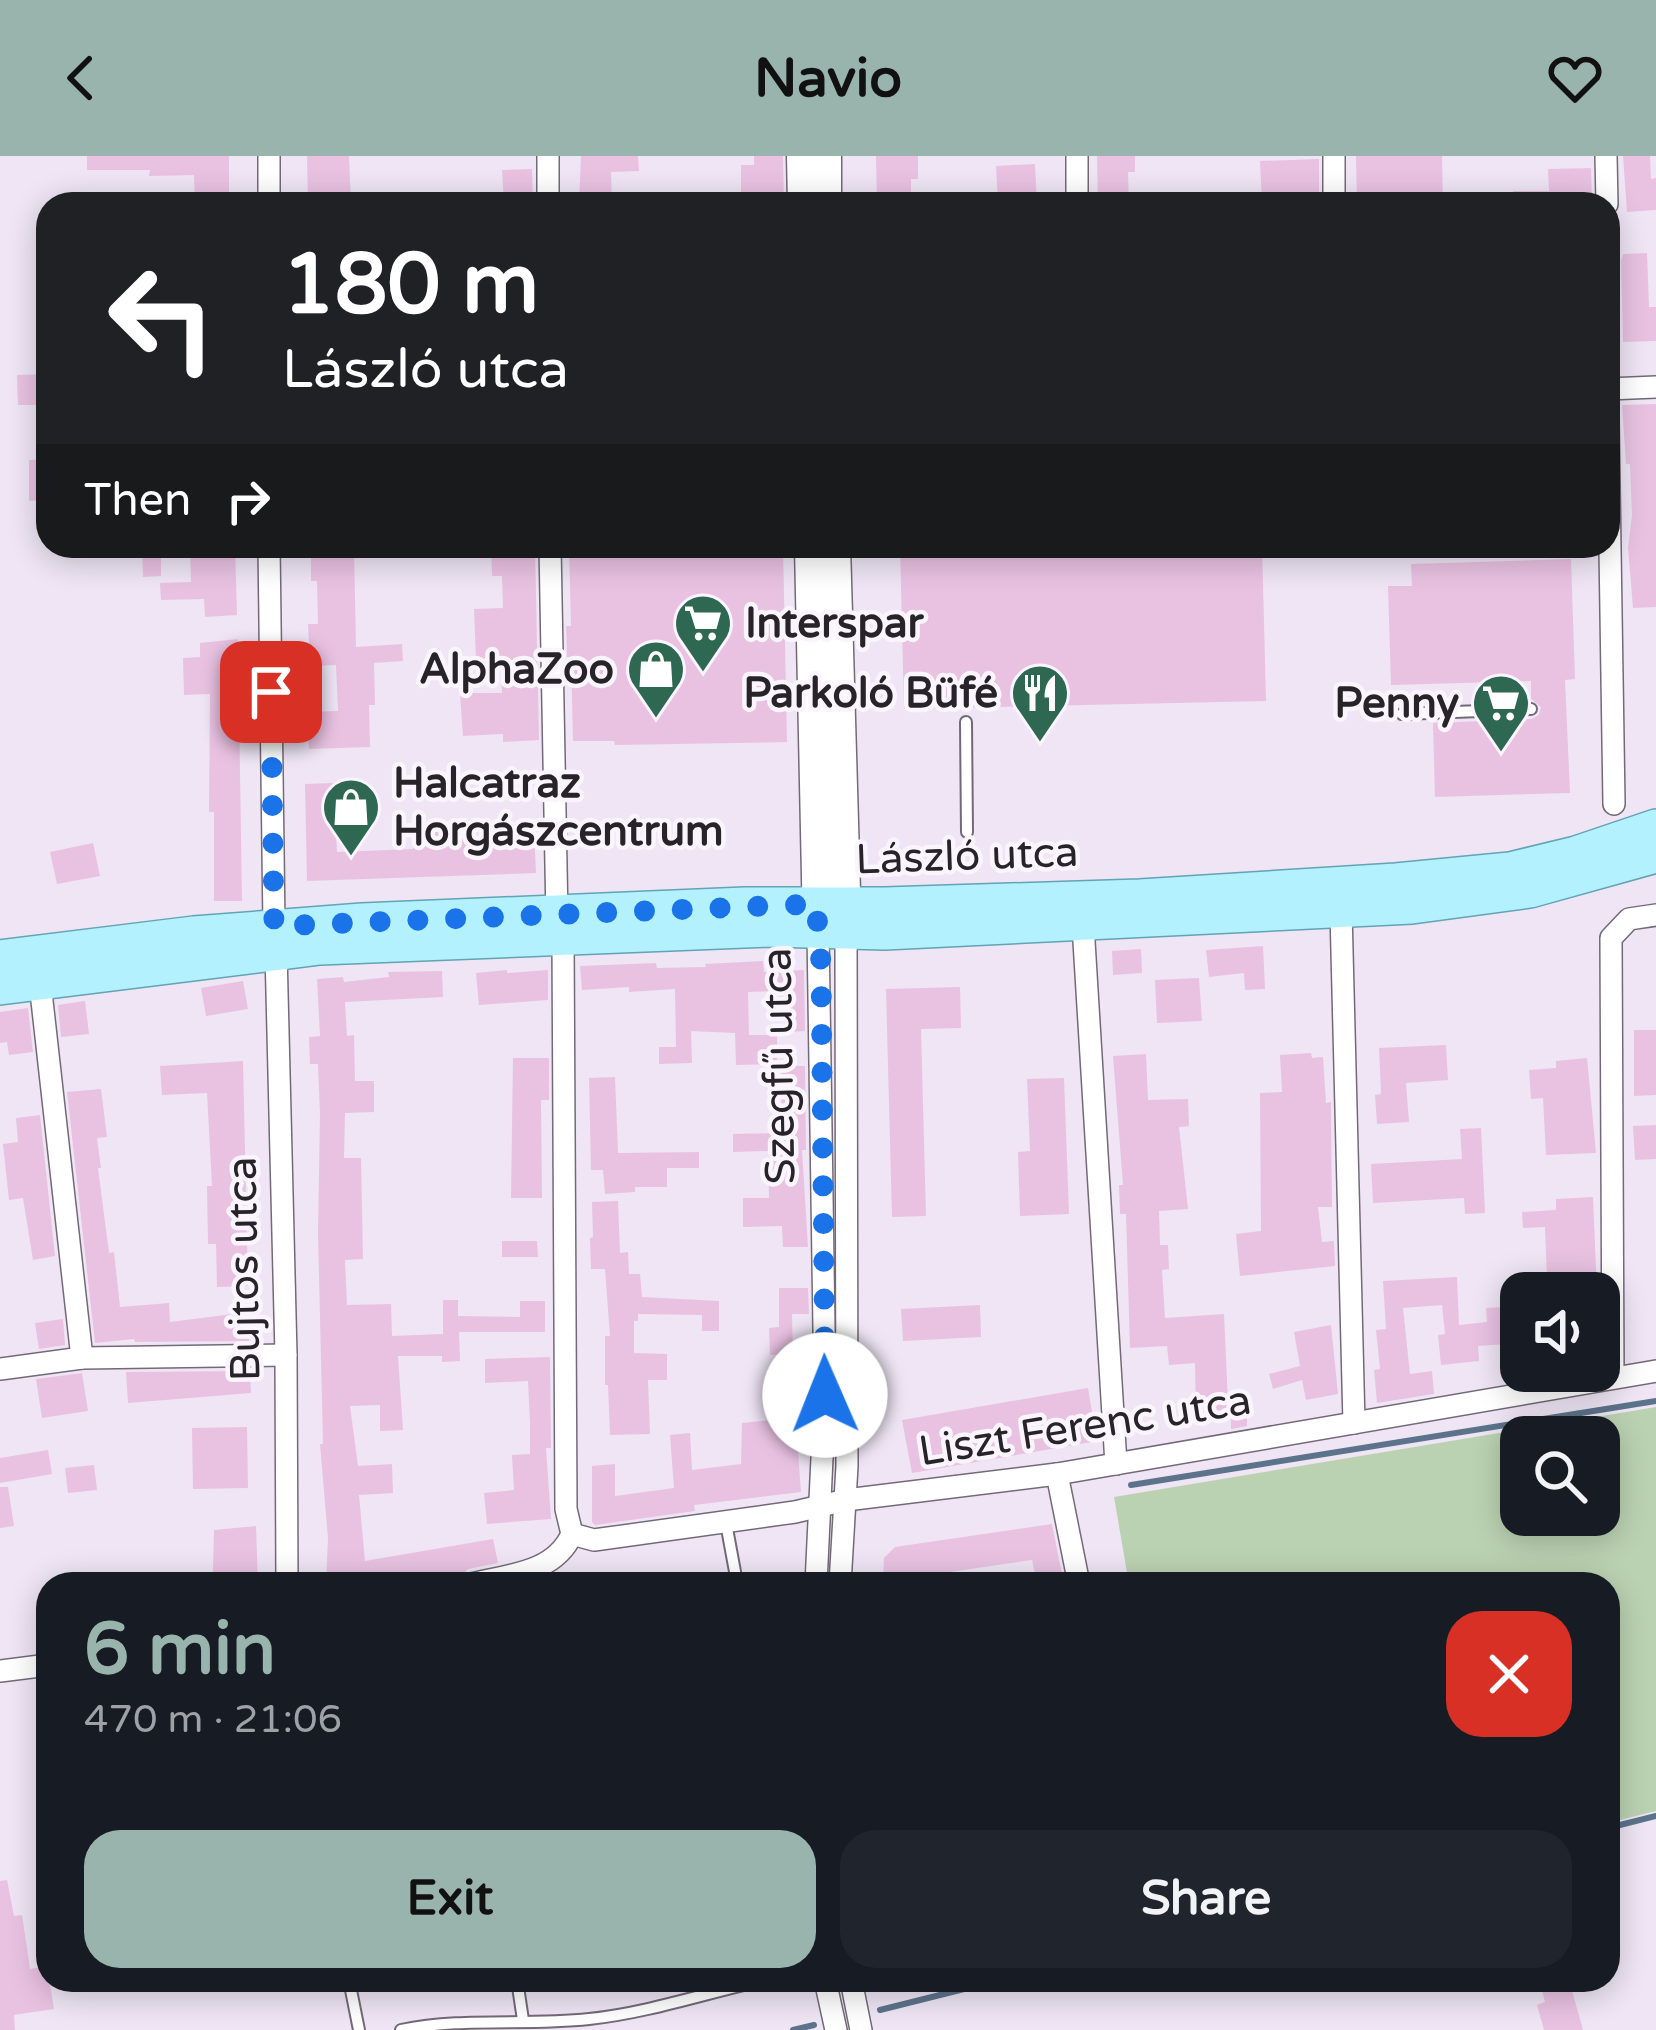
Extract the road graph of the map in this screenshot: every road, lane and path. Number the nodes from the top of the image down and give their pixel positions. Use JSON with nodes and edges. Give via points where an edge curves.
{"nodes":[{"id":1,"x":269,"y":156,"type":"edge"},
{"id":2,"x":548,"y":156,"type":"edge"},
{"id":3,"x":802,"y":156,"type":"edge"},
{"id":4,"x":826,"y":156,"type":"edge"},
{"id":5,"x":1077,"y":156,"type":"edge"},
{"id":6,"x":1334,"y":156,"type":"edge"},
{"id":7,"x":1606,"y":156,"type":"edge"},
{"id":8,"x":269,"y":192,"type":"edge"},
{"id":9,"x":548,"y":192,"type":"edge"},
{"id":10,"x":803,"y":192,"type":"edge"},
{"id":11,"x":826,"y":192,"type":"edge"},
{"id":12,"x":1077,"y":192,"type":"edge"},
{"id":13,"x":1334,"y":192,"type":"edge"},
{"id":14,"x":1607,"y":192,"type":"edge"},
{"id":15,"x":1656,"y":387,"type":"edge"},
{"id":16,"x":1620,"y":388,"type":"edge"},
{"id":17,"x":269,"y":558,"type":"edge"},
{"id":18,"x":550,"y":558,"type":"edge"},
{"id":19,"x":811,"y":558,"type":"edge"},
{"id":20,"x":835,"y":558,"type":"edge"},
{"id":21,"x":1610,"y":558,"type":"edge"},
{"id":22,"x":1532,"y":709,"type":"dead end"},
{"id":23,"x":1402,"y":714,"type":"dead end"},
{"id":24,"x":965,"y":722,"type":"dead end"},
{"id":25,"x":1614,"y":804,"type":"dead end"},
{"id":26,"x":1656,"y":826,"type":"edge"},
{"id":27,"x":967,"y":832,"type":"dead end"},
{"id":28,"x":1656,"y":856,"type":"edge"},
{"id":29,"x":1341,"y":912,"type":"junction"},
{"id":30,"x":1656,"y":915,"type":"edge"},
{"id":31,"x":831,"y":918,"type":"junction"},
{"id":32,"x":1083,"y":925,"type":"junction"},
{"id":33,"x":560,"y":926,"type":"junction"},
{"id":34,"x":275,"y":939,"type":"junction"},
{"id":35,"x":0,"y":957,"type":"edge"},
{"id":36,"x":40,"y":982,"type":"junction"},
{"id":37,"x":0,"y":988,"type":"edge"},
{"id":38,"x":1613,"y":1272,"type":"edge"},
{"id":39,"x":286,"y":1355,"type":"junction"},
{"id":40,"x":82,"y":1358,"type":"junction"},
{"id":41,"x":0,"y":1369,"type":"edge"},
{"id":42,"x":1656,"y":1371,"type":"edge"},
{"id":43,"x":1620,"y":1377,"type":"edge"},
{"id":44,"x":1532,"y":1392,"type":"edge"},
{"id":45,"x":1354,"y":1423,"type":"junction"},
{"id":46,"x":1116,"y":1464,"type":"junction"},
{"id":47,"x":1057,"y":1474,"type":"junction"},
{"id":48,"x":846,"y":1500,"type":"junction"},
{"id":49,"x":820,"y":1506,"type":"junction"},
{"id":50,"x":725,"y":1520,"type":"junction"},
{"id":51,"x":572,"y":1534,"type":"junction"},
{"id":52,"x":287,"y":1572,"type":"edge"},
{"id":53,"x":521,"y":1572,"type":"edge"},
{"id":54,"x":735,"y":1572,"type":"edge"},
{"id":55,"x":817,"y":1572,"type":"edge"},
{"id":56,"x":841,"y":1572,"type":"edge"},
{"id":57,"x":1077,"y":1572,"type":"edge"},
{"id":58,"x":36,"y":1666,"type":"edge"},
{"id":59,"x":0,"y":1671,"type":"edge"},
{"id":60,"x":351,"y":1992,"type":"edge"},
{"id":61,"x":520,"y":1992,"type":"edge"},
{"id":62,"x":713,"y":1992,"type":"edge"},
{"id":63,"x":828,"y":1992,"type":"edge"},
{"id":64,"x":853,"y":1992,"type":"edge"},
{"id":65,"x":524,"y":2020,"type":"junction"},
{"id":66,"x":359,"y":2030,"type":"edge"},
{"id":67,"x":401,"y":2030,"type":"edge"},
{"id":68,"x":836,"y":2030,"type":"edge"},
{"id":69,"x":861,"y":2030,"type":"edge"}],
"edges":[{"from":1,"to":8,"type":"street"},
{"from":2,"to":9,"type":"street"},
{"from":3,"to":10,"type":"street"},
{"from":4,"to":11,"type":"street"},
{"from":5,"to":12,"type":"street"},
{"from":6,"to":13,"type":"street"},
{"from":7,"to":14,"type":"street"},
{"from":15,"to":16,"type":"street"},
{"from":17,"to":34,"type":"street","name":"Bujtos utca"},
{"from":18,"to":33,"type":"street"},
{"from":19,"to":31,"type":"street","name":"Szegfű utca"},
{"from":20,"to":31,"type":"street","name":"Szegfű utca"},
{"from":21,"to":25,"type":"street"},
{"from":22,"to":23,"type":"lane"},
{"from":24,"to":27,"type":"lane"},
{"from":26,"to":31,"type":"main road","name":"László utca","via":[[1510,869]]},
{"from":28,"to":29,"type":"main road","name":"László utca","via":[[1476,901]]},
{"from":29,"to":32,"type":"main road","name":"László utca"},
{"from":29,"to":45,"type":"street"},
{"from":30,"to":38,"type":"street","via":[[1629,919],[1611,938]]},
{"from":31,"to":32,"type":"main road","name":"László utca"},
{"from":31,"to":33,"type":"main road","name":"László utca"},
{"from":31,"to":48,"type":"street","name":"Szegfű utca"},
{"from":31,"to":49,"type":"street","name":"Szegfű utca"},
{"from":32,"to":46,"type":"street"},
{"from":33,"to":34,"type":"main road","name":"László utca"},
{"from":33,"to":34,"type":"main road","name":"László utca","via":[[523,941]]},
{"from":33,"to":51,"type":"street"},
{"from":34,"to":35,"type":"main road"},
{"from":34,"to":36,"type":"main road"},
{"from":34,"to":39,"type":"street","name":"Bujtos utca"},
{"from":36,"to":37,"type":"main road"},
{"from":36,"to":40,"type":"street"},
{"from":39,"to":40,"type":"street"},
{"from":39,"to":52,"type":"street","name":"Bujtos utca"},
{"from":40,"to":41,"type":"street"},
{"from":42,"to":43,"type":"street","name":"Liszt Ferenc utca"},
{"from":44,"to":45,"type":"street","name":"Liszt Ferenc utca"},
{"from":45,"to":46,"type":"street","name":"Liszt Ferenc utca"},
{"from":46,"to":47,"type":"street","name":"Liszt Ferenc utca"},
{"from":47,"to":48,"type":"street","name":"Liszt Ferenc utca"},
{"from":47,"to":57,"type":"street"},
{"from":48,"to":49,"type":"street","name":"Liszt Ferenc utca"},
{"from":48,"to":56,"type":"street","name":"Szegfű utca"},
{"from":49,"to":50,"type":"street","name":"Liszt Ferenc utca"},
{"from":49,"to":55,"type":"street","name":"Szegfű utca"},
{"from":50,"to":51,"type":"street","name":"Liszt Ferenc utca","via":[[593,1540]]},
{"from":50,"to":54,"type":"lane"},
{"from":51,"to":53,"type":"street","via":[[564,1551]]},
{"from":58,"to":59,"type":"street"},
{"from":60,"to":66,"type":"lane"},
{"from":61,"to":65,"type":"lane"},
{"from":62,"to":65,"type":"lane","via":[[597,2019]]},
{"from":63,"to":68,"type":"street"},
{"from":64,"to":69,"type":"street"},
{"from":65,"to":67,"type":"lane"}]}
